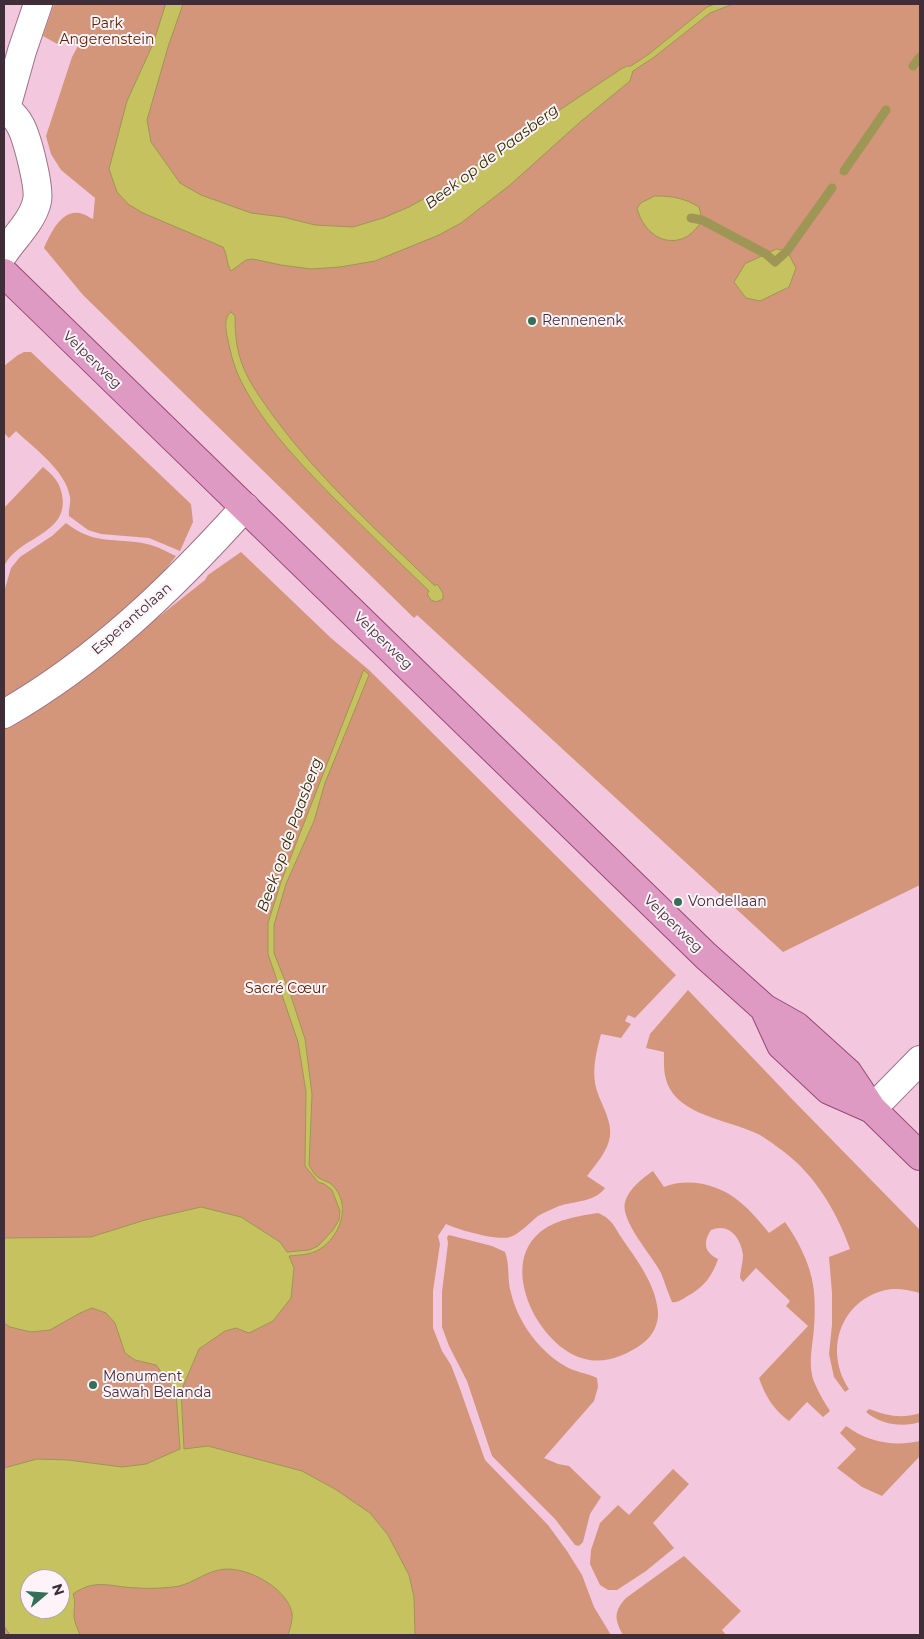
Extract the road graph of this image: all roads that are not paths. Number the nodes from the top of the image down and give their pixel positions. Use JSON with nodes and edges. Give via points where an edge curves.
{"nodes":[{"id":1,"x":38,"y":4,"type":"edge"},
{"id":2,"x":5,"y":107,"type":"edge"},
{"id":3,"x":4,"y":253,"type":"edge"},
{"id":4,"x":4,"y":273,"type":"edge"},
{"id":5,"x":245,"y":507,"type":"junction"},
{"id":6,"x":4,"y":714,"type":"edge"},
{"id":7,"x":920,"y":1060,"type":"edge"},
{"id":8,"x":872,"y":1109,"type":"junction"},
{"id":9,"x":920,"y":1156,"type":"edge"}],
"edges":[{"from":1,"to":2,"type":"street"},
{"from":2,"to":3,"type":"street","via":[[19,122],[27,140],[37,200],[30,218]]},
{"from":4,"to":5,"type":"main road","name":"Velperweg"},
{"from":5,"to":6,"type":"street","name":"Esperantolaan","via":[[170,587],[100,649]]},
{"from":5,"to":8,"type":"main road","name":"Velperweg","via":[[706,956],[764,1008],[796,1026],[848,1073]]},
{"from":7,"to":8,"type":"street"},
{"from":8,"to":9,"type":"main road","name":"Velperweg"}]}
